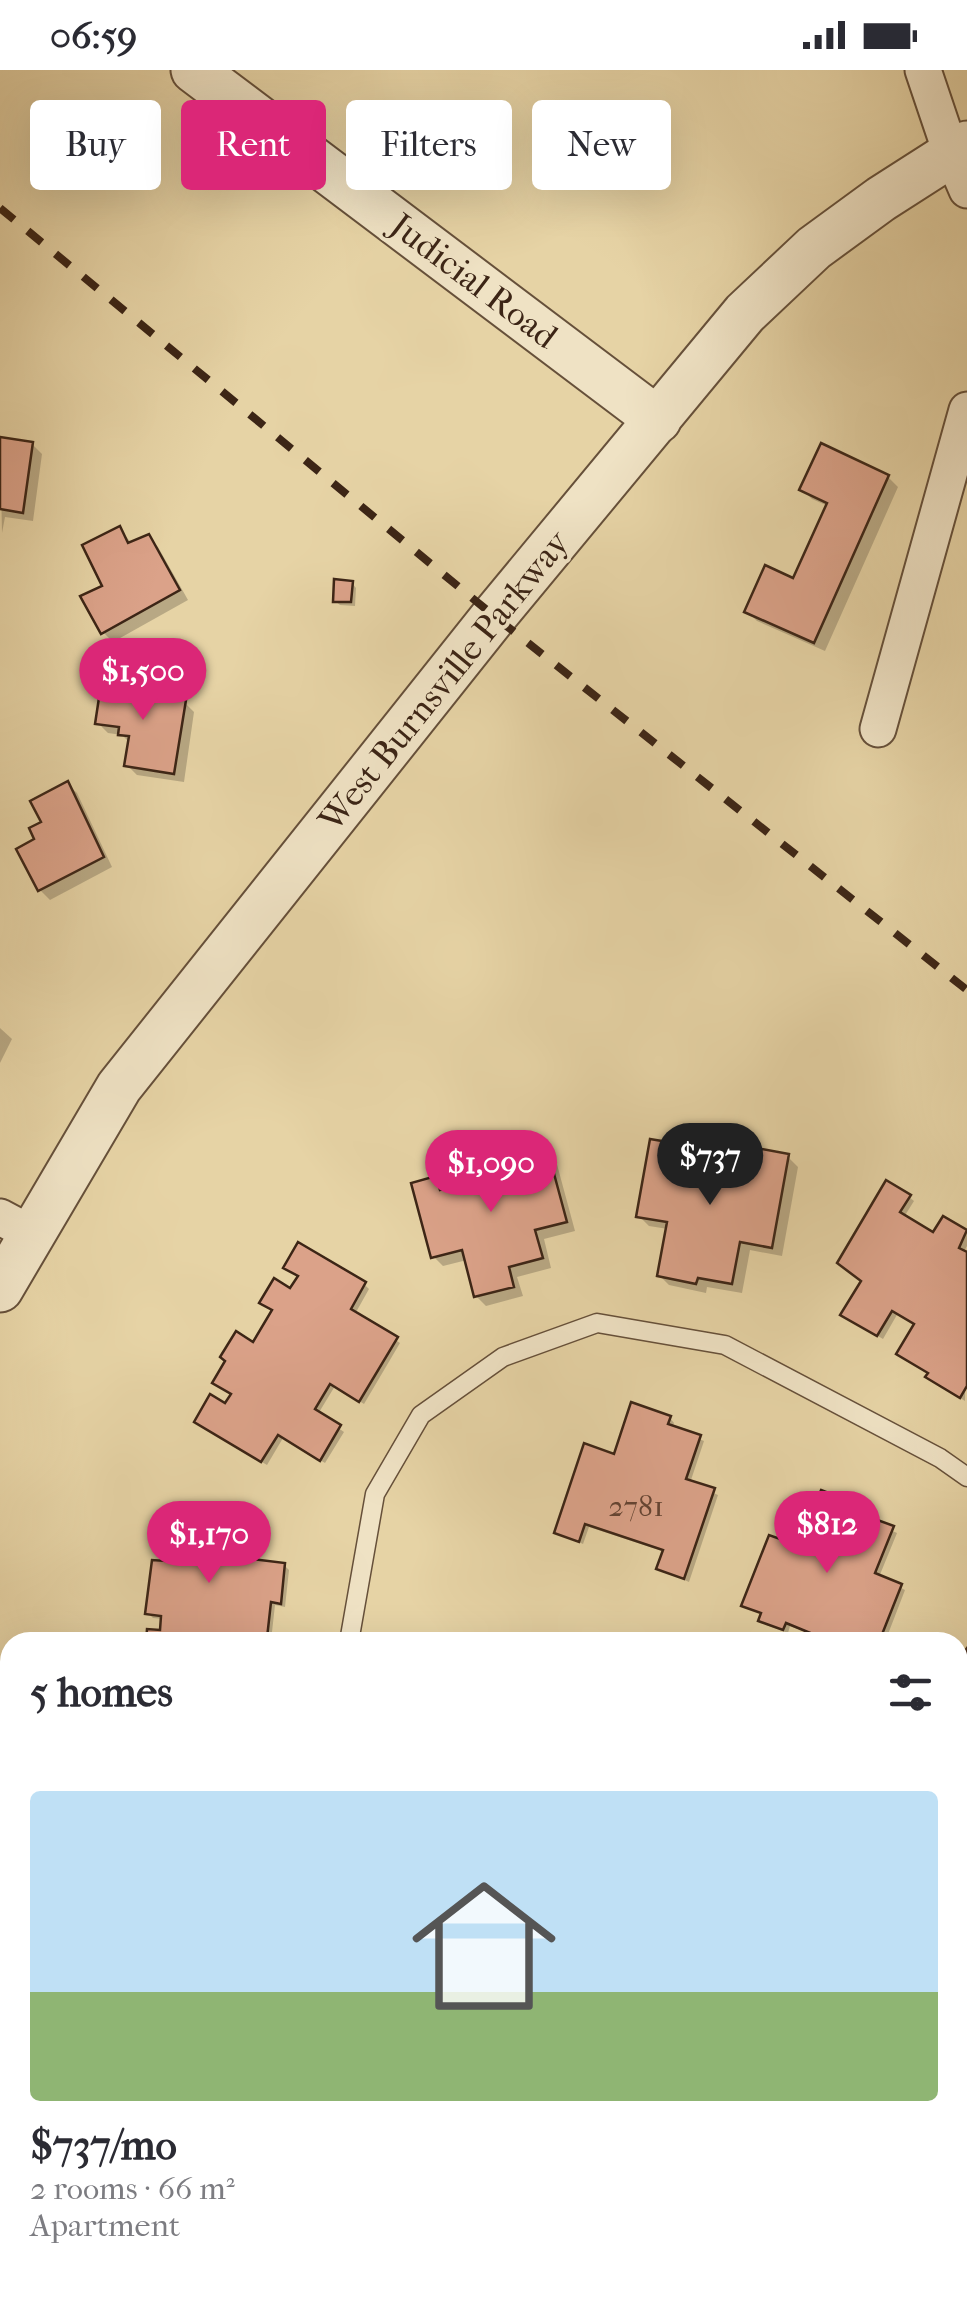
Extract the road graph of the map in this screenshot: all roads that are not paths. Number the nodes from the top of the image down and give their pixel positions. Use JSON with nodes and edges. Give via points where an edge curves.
{"nodes":[{"id":1,"x":194,"y":70,"type":"edge"},
{"id":2,"x":924,"y":70,"type":"edge"},
{"id":3,"x":962,"y":162,"type":"edge"},
{"id":4,"x":967,"y":410,"type":"edge"},
{"id":5,"x":658,"y":420,"type":"junction"},
{"id":6,"x":878,"y":729,"type":"dead end"},
{"id":7,"x":15,"y":1225,"type":"edge"},
{"id":8,"x":0,"y":1288,"type":"edge"},
{"id":9,"x":967,"y":1476,"type":"edge"},
{"id":10,"x":351,"y":1632,"type":"edge"}],
"edges":[{"from":1,"to":5,"type":"street","name":"Judicial Road"},
{"from":2,"to":3,"type":"street"},
{"from":3,"to":5,"type":"street","name":"West Burnsville Parkway","via":[[814,248],[745,313]]},
{"from":4,"to":6,"type":"street"},
{"from":5,"to":7,"type":"street","name":"West Burnsville Parkway","via":[[494,616]]},
{"from":7,"to":8,"type":"street","name":"West Burnsville Parkway"},
{"from":9,"to":10,"type":"lane","via":[[725,1345],[598,1323],[503,1356],[420,1416],[375,1494]]}]}
